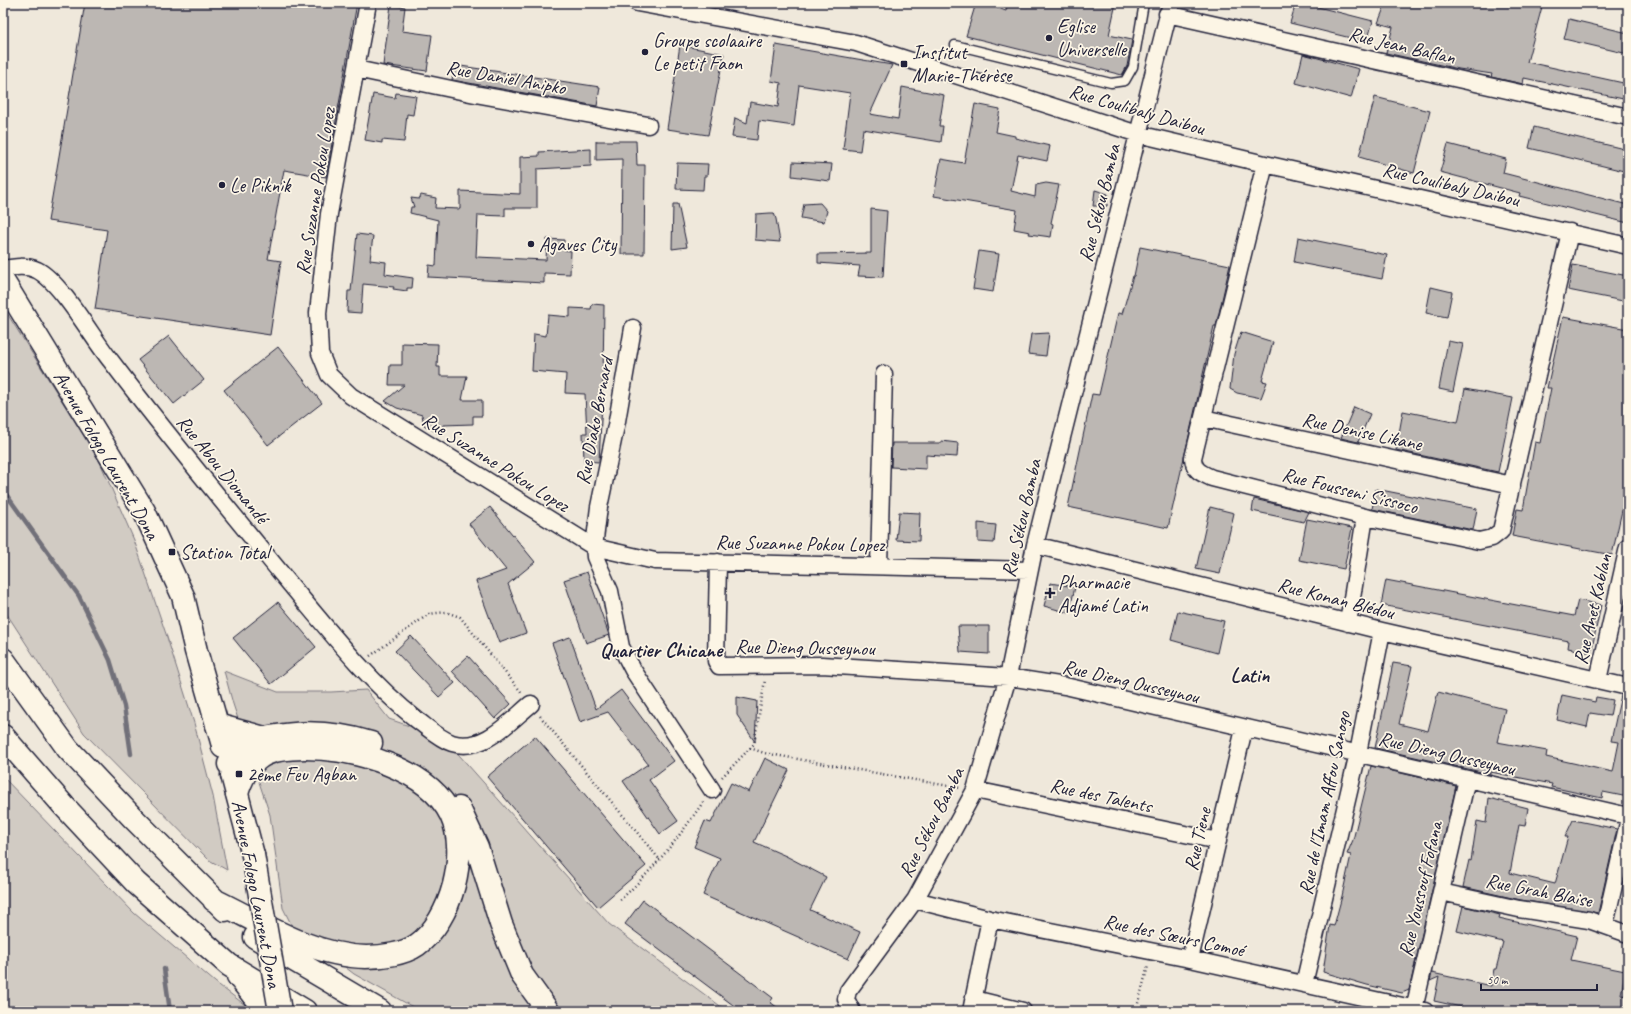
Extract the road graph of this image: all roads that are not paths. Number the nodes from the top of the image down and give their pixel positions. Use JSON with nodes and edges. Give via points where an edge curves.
{"nodes":[{"id":1,"x":368,"y":3,"type":"edge"},
{"id":2,"x":637,"y":3,"type":"edge"},
{"id":3,"x":1144,"y":3,"type":"edge"},
{"id":4,"x":1169,"y":9,"type":"edge"},
{"id":5,"x":955,"y":45,"type":"dead end"},
{"id":6,"x":356,"y":69,"type":"junction"},
{"id":7,"x":1628,"y":118,"type":"edge"},
{"id":8,"x":648,"y":126,"type":"dead end"},
{"id":9,"x":1138,"y":134,"type":"junction"},
{"id":10,"x":1265,"y":164,"type":"junction"},
{"id":11,"x":1570,"y":232,"type":"junction"},
{"id":12,"x":1628,"y":246,"type":"edge"},
{"id":13,"x":3,"y":269,"type":"edge"},
{"id":14,"x":3,"y":281,"type":"edge"},
{"id":15,"x":633,"y":328,"type":"dead end"},
{"id":16,"x":884,"y":374,"type":"dead end"},
{"id":17,"x":1203,"y":418,"type":"junction"},
{"id":18,"x":1512,"y":485,"type":"junction"},
{"id":19,"x":1365,"y":517,"type":"junction"},
{"id":20,"x":1035,"y":545,"type":"junction"},
{"id":21,"x":594,"y":547,"type":"junction"},
{"id":22,"x":1628,"y":547,"type":"edge"},
{"id":23,"x":718,"y":562,"type":"junction"},
{"id":24,"x":879,"y":566,"type":"junction"},
{"id":25,"x":1030,"y":570,"type":"junction"},
{"id":26,"x":1348,"y":623,"type":"junction"},
{"id":27,"x":1382,"y":631,"type":"junction"},
{"id":28,"x":3,"y":659,"type":"edge"},
{"id":29,"x":1008,"y":676,"type":"junction"},
{"id":30,"x":1598,"y":680,"type":"junction"},
{"id":31,"x":1628,"y":687,"type":"edge"},
{"id":32,"x":531,"y":704,"type":"dead end"},
{"id":33,"x":217,"y":725,"type":"junction"},
{"id":34,"x":1244,"y":729,"type":"junction"},
{"id":35,"x":3,"y":736,"type":"edge"},
{"id":36,"x":266,"y":745,"type":"junction"},
{"id":37,"x":1358,"y":754,"type":"junction"},
{"id":38,"x":226,"y":755,"type":"junction"},
{"id":39,"x":1467,"y":779,"type":"junction"},
{"id":40,"x":712,"y":790,"type":"road end"},
{"id":41,"x":975,"y":790,"type":"junction"},
{"id":42,"x":237,"y":793,"type":"junction"},
{"id":43,"x":1628,"y":816,"type":"edge"},
{"id":44,"x":1628,"y":823,"type":"edge"},
{"id":45,"x":1218,"y":841,"type":"junction"},
{"id":46,"x":1441,"y":892,"type":"junction"},
{"id":47,"x":214,"y":900,"type":"junction"},
{"id":48,"x":915,"y":900,"type":"junction"},
{"id":49,"x":990,"y":919,"type":"junction"},
{"id":50,"x":1605,"y":925,"type":"junction"},
{"id":51,"x":1628,"y":934,"type":"edge"},
{"id":52,"x":1190,"y":959,"type":"junction"},
{"id":53,"x":228,"y":964,"type":"junction"},
{"id":54,"x":1304,"y":984,"type":"junction"},
{"id":55,"x":972,"y":1005,"type":"edge"},
{"id":56,"x":1419,"y":1010,"type":"edge"},
{"id":57,"x":274,"y":1011,"type":"edge"},
{"id":58,"x":280,"y":1011,"type":"edge"},
{"id":59,"x":306,"y":1011,"type":"edge"},
{"id":60,"x":380,"y":1011,"type":"edge"},
{"id":61,"x":548,"y":1011,"type":"edge"},
{"id":62,"x":852,"y":1011,"type":"edge"},
{"id":63,"x":1023,"y":1011,"type":"edge"}],
"edges":[{"from":1,"to":6,"type":"street","name":"Rue Suzanne Pokou Lopez"},
{"from":2,"to":9,"type":"street","name":"Rue Coulibaly Daibou","via":[[856,43]]},
{"from":3,"to":5,"type":"lane","via":[[1133,67],[1125,81],[1112,83]]},
{"from":4,"to":7,"type":"street","name":"Rue Jean Baflan"},
{"from":4,"to":9,"type":"street","name":"Rue Sékou Bamba"},
{"from":6,"to":8,"type":"street","name":"Rue Daniel Anipko","via":[[468,93]]},
{"from":6,"to":21,"type":"street","name":"Rue Suzanne Pokou Lopez","via":[[329,214],[318,313],[320,353],[329,375],[351,396]]},
{"from":9,"to":10,"type":"street","name":"Rue Coulibaly Daibou"},
{"from":9,"to":20,"type":"street","name":"Rue Sékou Bamba"},
{"from":10,"to":11,"type":"street","name":"Rue Coulibaly Daibou"},
{"from":10,"to":17,"type":"street","name":"Rue Fousseni Sissoco"},
{"from":11,"to":12,"type":"street","name":"Rue Coulibaly Daibou"},
{"from":11,"to":18,"type":"street","name":"Rue Fousseni Sissoco"},
{"from":13,"to":32,"type":"street","name":"Rue Abou Diomandé","via":[[16,266],[36,270],[57,286],[175,445],[327,628],[403,708],[431,731],[453,743],[471,744],[488,739]]},
{"from":14,"to":33,"type":"main road","name":"Avenue Fologo Laurent Dona","via":[[144,511],[183,596]]},
{"from":15,"to":21,"type":"street","name":"Rue Diako Bernard"},
{"from":16,"to":24,"type":"street"},
{"from":17,"to":18,"type":"street","name":"Rue Denise Likane"},
{"from":17,"to":19,"type":"street","name":"Rue Fousseni Sissoco","via":[[1193,458],[1196,470],[1230,483]]},
{"from":18,"to":19,"type":"street","name":"Rue Fousseni Sissoco","via":[[1501,531],[1492,538],[1479,541]]},
{"from":19,"to":26,"type":"street"},
{"from":20,"to":25,"type":"street","name":"Rue Sékou Bamba"},
{"from":20,"to":26,"type":"street","name":"Rue Konan Blédou"},
{"from":21,"to":23,"type":"street","name":"Rue Suzanne Pokou Lopez","via":[[655,560]]},
{"from":21,"to":40,"type":"street","via":[[595,557],[610,591],[621,646],[633,670]]},
{"from":22,"to":30,"type":"street","name":"Rue Anet Kablan"},
{"from":23,"to":24,"type":"street","name":"Rue Suzanne Pokou Lopez"},
{"from":23,"to":29,"type":"street","name":"Rue Dieng Ousseynou","via":[[716,661],[719,666],[822,665]]},
{"from":24,"to":25,"type":"street","name":"Rue Suzanne Pokou Lopez"},
{"from":25,"to":29,"type":"street","name":"Rue Sékou Bamba"},
{"from":26,"to":27,"type":"street","name":"Rue Konan Blédou"},
{"from":27,"to":30,"type":"street","name":"Rue Konan Blédou"},
{"from":27,"to":37,"type":"street","name":"Rue de l'Imam Affou Sanogo"},
{"from":28,"to":47,"type":"main road","via":[[68,749]]},
{"from":29,"to":34,"type":"street","name":"Rue Dieng Ousseynou","via":[[1065,686]]},
{"from":29,"to":41,"type":"street","name":"Rue Sékou Bamba"},
{"from":30,"to":31,"type":"street","name":"Rue Konan Blédou"},
{"from":33,"to":36,"type":"main road"},
{"from":33,"to":38,"type":"main road","name":"Avenue Fologo Laurent Dona"},
{"from":34,"to":37,"type":"street","name":"Rue Dieng Ousseynou"},
{"from":34,"to":45,"type":"street","name":"Rue Tiene"},
{"from":35,"to":53,"type":"main road","via":[[136,883]]},
{"from":36,"to":38,"type":"main road"},
{"from":36,"to":42,"type":"main road","via":[[248,768]]},
{"from":36,"to":47,"type":"main road","via":[[351,752],[385,762],[433,791],[451,815],[458,845],[457,870],[450,897],[443,915],[417,945],[397,953],[367,957],[336,953],[300,942]]},
{"from":36,"to":61,"type":"main road","via":[[289,733],[342,735],[370,742],[405,757],[443,784],[461,811],[477,847],[501,924],[522,975]]},
{"from":37,"to":39,"type":"street","name":"Rue Dieng Ousseynou"},
{"from":37,"to":54,"type":"street","name":"Rue de l'Imam Affou Sanogo"},
{"from":38,"to":42,"type":"main road","name":"Avenue Fologo Laurent Dona"},
{"from":39,"to":43,"type":"street","name":"Rue Dieng Ousseynou"},
{"from":39,"to":46,"type":"street","name":"Rue Youssouf Fofana"},
{"from":41,"to":45,"type":"street","name":"Rue des Talents"},
{"from":41,"to":48,"type":"street","name":"Rue Sékou Bamba"},
{"from":42,"to":58,"type":"main road","name":"Avenue Fologo Laurent Dona","bridge":true,"via":[[253,855]]},
{"from":44,"to":50,"type":"street"},
{"from":45,"to":52,"type":"street","name":"Rue Tiene"},
{"from":46,"to":50,"type":"street","name":"Rue Grah Blaise"},
{"from":46,"to":56,"type":"street","name":"Rue Youssouf Fofana"},
{"from":47,"to":60,"type":"main road","via":[[254,936]]},
{"from":48,"to":49,"type":"street","name":"Rue des Sœurs Comoé"},
{"from":48,"to":62,"type":"street","name":"Rue Sékou Bamba","via":[[848,990],[846,999]]},
{"from":49,"to":52,"type":"street","name":"Rue des Sœurs Comoé"},
{"from":49,"to":55,"type":"street"},
{"from":50,"to":51,"type":"street","name":"Rue Grah Blaise"},
{"from":52,"to":54,"type":"street","name":"Rue des Sœurs Comoé"},
{"from":53,"to":57,"type":"main road","via":[[256,999]]},
{"from":53,"to":59,"type":"main road"},
{"from":54,"to":56,"type":"street","name":"Rue des Sœurs Comoé"},
{"from":55,"to":63,"type":"street"}]}
